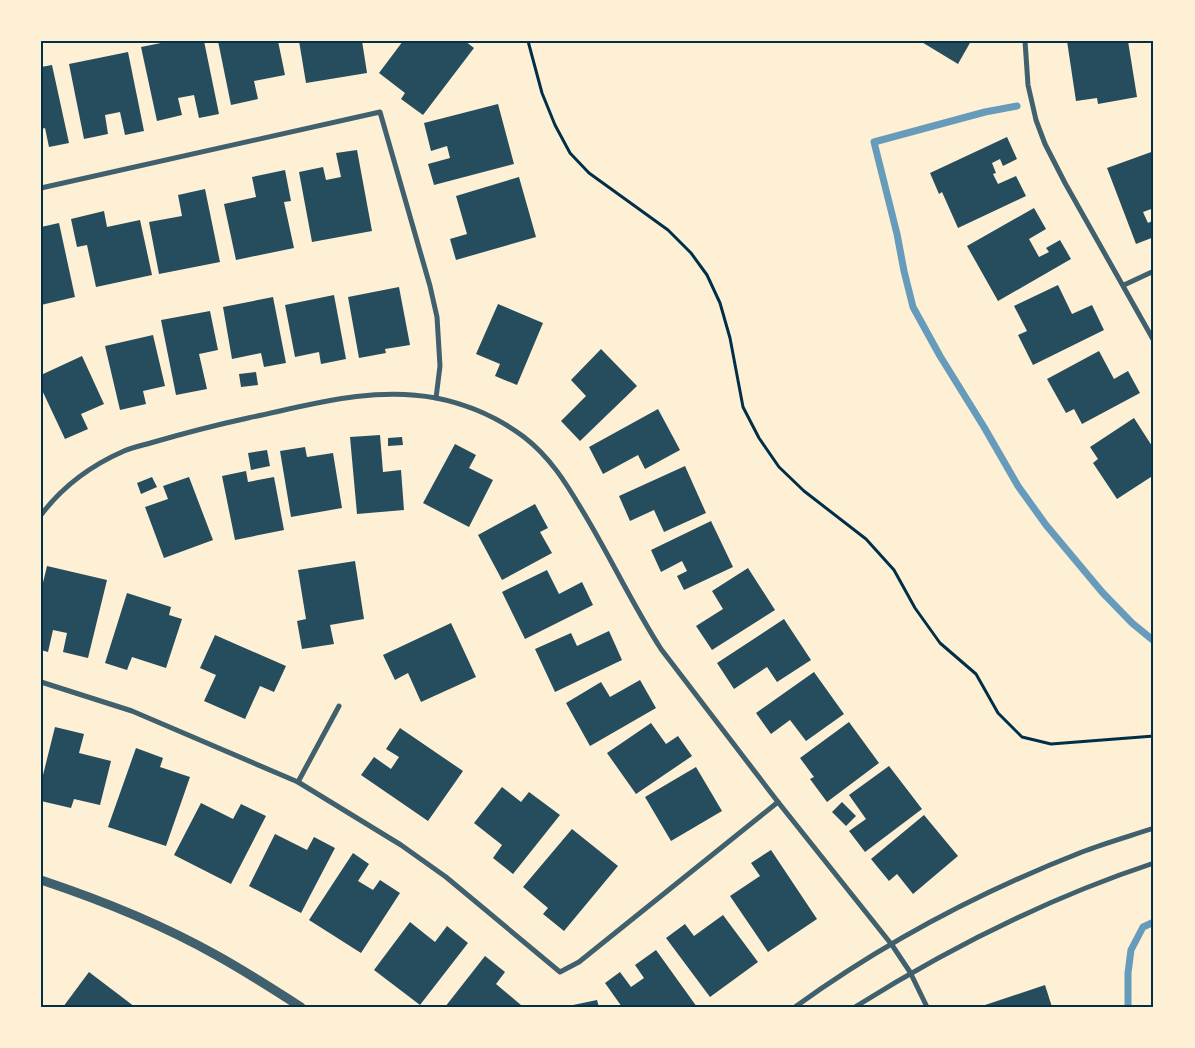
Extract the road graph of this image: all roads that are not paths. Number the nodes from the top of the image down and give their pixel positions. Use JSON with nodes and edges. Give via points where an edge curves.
{"nodes":[{"id":1,"x":1025,"y":41,"type":"edge"},
{"id":2,"x":41,"y":188,"type":"edge"},
{"id":3,"x":1154,"y":271,"type":"edge"},
{"id":4,"x":1124,"y":286,"type":"junction"},
{"id":5,"x":1154,"y":341,"type":"edge"},
{"id":6,"x":436,"y":398,"type":"junction"},
{"id":7,"x":41,"y":515,"type":"edge"},
{"id":8,"x":41,"y":682,"type":"edge"},
{"id":9,"x":339,"y":706,"type":"dead end"},
{"id":10,"x":298,"y":782,"type":"junction"},
{"id":11,"x":778,"y":802,"type":"junction"},
{"id":12,"x":1154,"y":828,"type":"edge"},
{"id":13,"x":1154,"y":864,"type":"edge"},
{"id":14,"x":41,"y":880,"type":"edge"},
{"id":15,"x":892,"y":945,"type":"junction"},
{"id":16,"x":910,"y":972,"type":"junction"},
{"id":17,"x":301,"y":1007,"type":"edge"},
{"id":18,"x":795,"y":1007,"type":"edge"},
{"id":19,"x":855,"y":1007,"type":"edge"},
{"id":20,"x":927,"y":1007,"type":"edge"}],
"edges":[{"from":1,"to":4,"type":"street","via":[[1028,85],[1045,144]]},
{"from":2,"to":6,"type":"street","via":[[380,112],[437,317],[440,366]]},
{"from":3,"to":4,"type":"street"},
{"from":4,"to":5,"type":"street"},
{"from":6,"to":7,"type":"street","via":[[379,394],[348,397],[163,439],[124,451],[84,473]]},
{"from":6,"to":11,"type":"street","via":[[466,406],[494,419],[524,438],[554,465],[605,547],[661,649]]},
{"from":8,"to":10,"type":"street","via":[[132,711]]},
{"from":9,"to":10,"type":"street"},
{"from":10,"to":11,"type":"street","via":[[446,877],[560,972],[579,962]]},
{"from":11,"to":15,"type":"street"},
{"from":12,"to":15,"type":"street","via":[[1082,852],[991,892]]},
{"from":13,"to":16,"type":"street","via":[[1038,908]]},
{"from":14,"to":17,"type":"street","via":[[78,892],[216,954]]},
{"from":15,"to":16,"type":"street"},
{"from":15,"to":18,"type":"street"},
{"from":16,"to":19,"type":"street"},
{"from":16,"to":20,"type":"street"}]}
